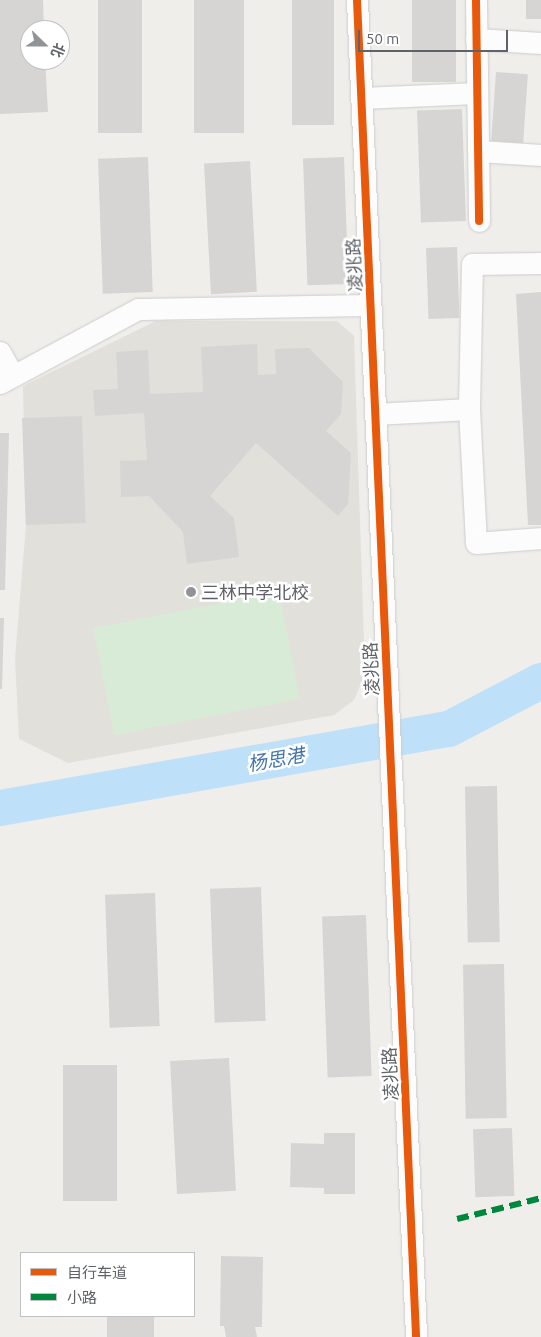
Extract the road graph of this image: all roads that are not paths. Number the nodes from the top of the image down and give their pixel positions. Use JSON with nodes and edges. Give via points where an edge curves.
{"nodes":[{"id":1,"x":357,"y":0,"type":"edge"},
{"id":2,"x":476,"y":0,"type":"edge"},
{"id":3,"x":476,"y":39,"type":"junction"},
{"id":4,"x":541,"y":43,"type":"edge"},
{"id":5,"x":477,"y":93,"type":"junction"},
{"id":6,"x":361,"y":98,"type":"junction"},
{"id":7,"x":478,"y":151,"type":"junction"},
{"id":8,"x":541,"y":155,"type":"edge"},
{"id":9,"x":479,"y":221,"type":"dead end"},
{"id":10,"x":541,"y":263,"type":"edge"},
{"id":11,"x":370,"y":305,"type":"junction"},
{"id":12,"x":0,"y":352,"type":"edge"},
{"id":13,"x":7,"y":379,"type":"edge"},
{"id":14,"x":469,"y":409,"type":"junction"},
{"id":15,"x":375,"y":414,"type":"junction"},
{"id":16,"x":541,"y":538,"type":"edge"},
{"id":17,"x":416,"y":1337,"type":"edge"}],
"edges":[{"from":1,"to":6,"type":"street","name":"凌兆路"},
{"from":2,"to":3,"type":"street"},
{"from":3,"to":4,"type":"street"},
{"from":3,"to":5,"type":"street"},
{"from":5,"to":6,"type":"street"},
{"from":5,"to":7,"type":"street"},
{"from":6,"to":11,"type":"street","name":"凌兆路"},
{"from":7,"to":8,"type":"street"},
{"from":7,"to":9,"type":"street"},
{"from":10,"to":14,"type":"street","via":[[472,264]]},
{"from":11,"to":13,"type":"street","via":[[138,309]]},
{"from":11,"to":15,"type":"street","name":"凌兆路"},
{"from":12,"to":13,"type":"street"},
{"from":14,"to":15,"type":"street"},
{"from":14,"to":16,"type":"street","via":[[476,543]]},
{"from":15,"to":17,"type":"street","name":"凌兆路"}]}
